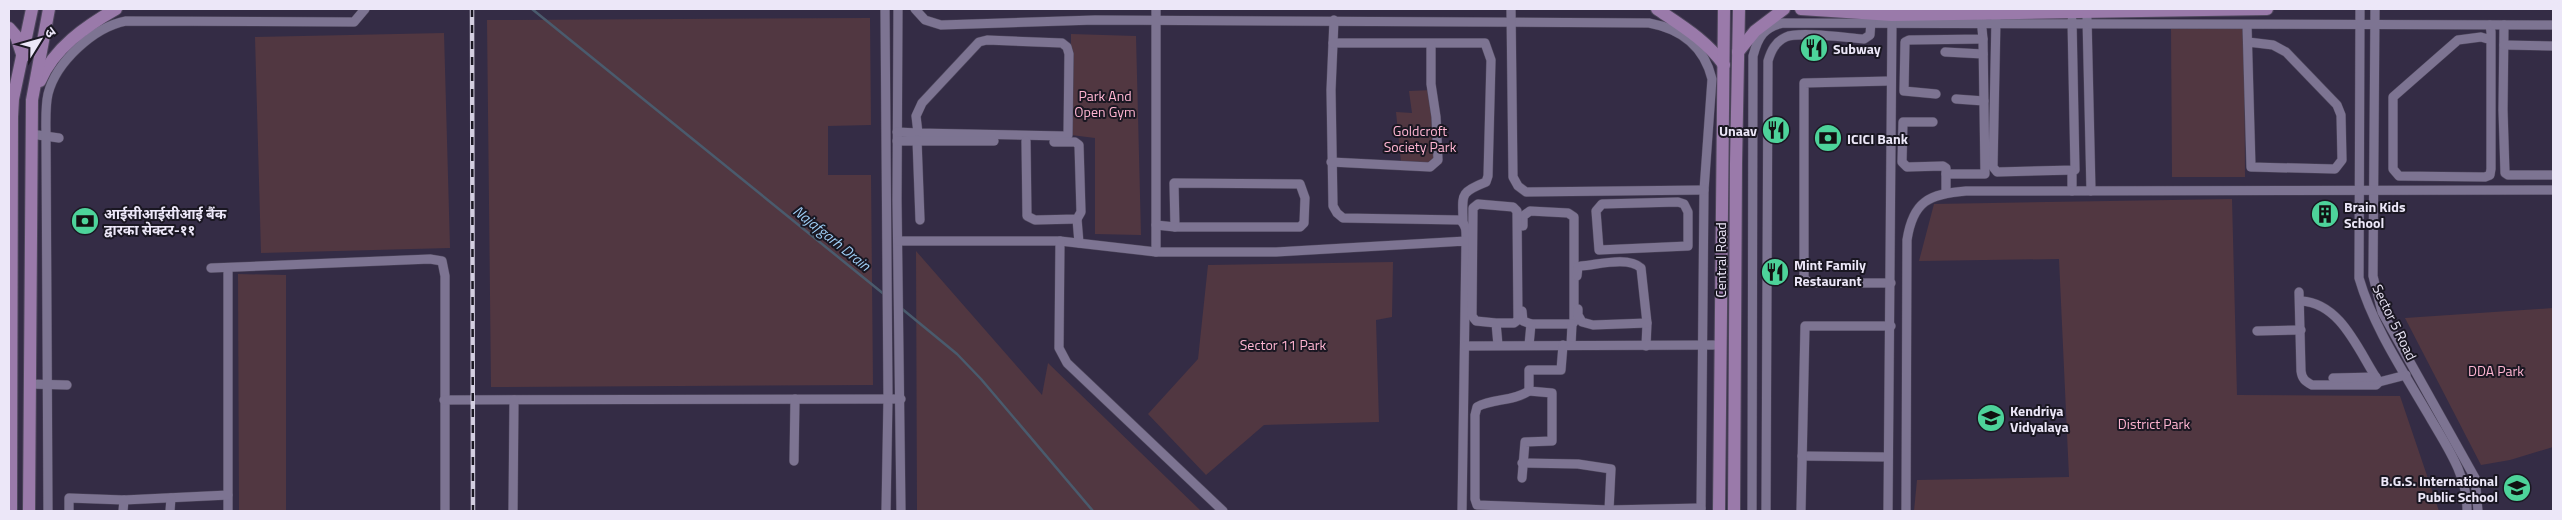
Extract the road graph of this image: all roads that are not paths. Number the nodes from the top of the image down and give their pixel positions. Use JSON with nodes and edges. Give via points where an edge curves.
{"nodes":[{"id":1,"x":32,"y":9,"type":"edge"},
{"id":2,"x":49,"y":9,"type":"edge"},
{"id":3,"x":116,"y":9,"type":"edge"},
{"id":4,"x":365,"y":9,"type":"edge"},
{"id":5,"x":885,"y":9,"type":"edge"},
{"id":6,"x":898,"y":9,"type":"edge"},
{"id":7,"x":916,"y":9,"type":"edge"},
{"id":8,"x":1156,"y":9,"type":"edge"},
{"id":9,"x":1511,"y":9,"type":"edge"},
{"id":10,"x":1657,"y":9,"type":"edge"},
{"id":11,"x":1724,"y":9,"type":"edge"},
{"id":12,"x":1739,"y":9,"type":"edge"},
{"id":13,"x":1784,"y":9,"type":"edge"},
{"id":14,"x":1801,"y":9,"type":"edge"},
{"id":15,"x":2267,"y":9,"type":"edge"},
{"id":16,"x":2360,"y":9,"type":"edge"},
{"id":17,"x":2375,"y":9,"type":"edge"},
{"id":18,"x":2072,"y":18,"type":"junction"},
{"id":19,"x":2087,"y":18,"type":"junction"},
{"id":20,"x":1871,"y":19,"type":"junction"},
{"id":21,"x":1981,"y":19,"type":"junction"},
{"id":22,"x":1996,"y":19,"type":"junction"},
{"id":23,"x":1156,"y":20,"type":"junction"},
{"id":24,"x":1334,"y":20,"type":"junction"},
{"id":25,"x":1892,"y":20,"type":"junction"},
{"id":26,"x":1512,"y":23,"type":"junction"},
{"id":27,"x":2248,"y":25,"type":"junction"},
{"id":28,"x":2375,"y":25,"type":"junction"},
{"id":29,"x":2504,"y":25,"type":"junction"},
{"id":30,"x":2553,"y":25,"type":"edge"},
{"id":31,"x":2360,"y":26,"type":"junction"},
{"id":32,"x":2490,"y":26,"type":"junction"},
{"id":33,"x":9,"y":28,"type":"edge"},
{"id":34,"x":1983,"y":39,"type":"junction"},
{"id":35,"x":2491,"y":40,"type":"junction"},
{"id":36,"x":2248,"y":42,"type":"junction"},
{"id":37,"x":1333,"y":43,"type":"junction"},
{"id":38,"x":1431,"y":44,"type":"junction"},
{"id":39,"x":2504,"y":44,"type":"junction"},
{"id":40,"x":2553,"y":46,"type":"edge"},
{"id":41,"x":1738,"y":52,"type":"junction"},
{"id":42,"x":1945,"y":52,"type":"dead end"},
{"id":43,"x":1983,"y":54,"type":"junction"},
{"id":44,"x":23,"y":57,"type":"junction"},
{"id":45,"x":1724,"y":65,"type":"junction"},
{"id":46,"x":14,"y":75,"type":"edge"},
{"id":47,"x":1890,"y":81,"type":"junction"},
{"id":48,"x":1936,"y":94,"type":"dead end"},
{"id":49,"x":1956,"y":99,"type":"dead end"},
{"id":50,"x":32,"y":100,"type":"junction"},
{"id":51,"x":1984,"y":101,"type":"junction"},
{"id":52,"x":1933,"y":122,"type":"dead end"},
{"id":53,"x":32,"y":134,"type":"junction"},
{"id":54,"x":46,"y":137,"type":"junction"},
{"id":55,"x":897,"y":137,"type":"junction"},
{"id":56,"x":918,"y":137,"type":"junction"},
{"id":57,"x":59,"y":138,"type":"dead end"},
{"id":58,"x":1026,"y":141,"type":"junction"},
{"id":59,"x":1331,"y":162,"type":"junction"},
{"id":60,"x":2072,"y":171,"type":"junction"},
{"id":61,"x":1946,"y":174,"type":"junction"},
{"id":62,"x":2553,"y":175,"type":"edge"},
{"id":63,"x":2359,"y":189,"type":"junction"},
{"id":64,"x":1704,"y":190,"type":"junction"},
{"id":65,"x":2374,"y":190,"type":"junction"},
{"id":66,"x":2553,"y":190,"type":"edge"},
{"id":67,"x":2072,"y":191,"type":"junction"},
{"id":68,"x":2091,"y":191,"type":"junction"},
{"id":69,"x":1946,"y":193,"type":"junction"},
{"id":70,"x":1077,"y":219,"type":"junction"},
{"id":71,"x":920,"y":220,"type":"dead end"},
{"id":72,"x":1464,"y":223,"type":"junction"},
{"id":73,"x":1156,"y":225,"type":"junction"},
{"id":74,"x":1175,"y":227,"type":"junction"},
{"id":75,"x":898,"y":241,"type":"junction"},
{"id":76,"x":1060,"y":241,"type":"junction"},
{"id":77,"x":1466,"y":241,"type":"junction"},
{"id":78,"x":1079,"y":243,"type":"junction"},
{"id":79,"x":1688,"y":246,"type":"junction"},
{"id":80,"x":1704,"y":246,"type":"junction"},
{"id":81,"x":1156,"y":252,"type":"junction"},
{"id":82,"x":211,"y":268,"type":"dead end"},
{"id":83,"x":228,"y":268,"type":"junction"},
{"id":84,"x":1891,"y":283,"type":"junction"},
{"id":85,"x":1751,"y":306,"type":"junction"},
{"id":86,"x":1766,"y":306,"type":"junction"},
{"id":87,"x":1496,"y":323,"type":"junction"},
{"id":88,"x":1647,"y":323,"type":"junction"},
{"id":89,"x":1531,"y":324,"type":"junction"},
{"id":90,"x":1572,"y":324,"type":"junction"},
{"id":91,"x":1891,"y":326,"type":"junction"},
{"id":92,"x":2301,"y":330,"type":"junction"},
{"id":93,"x":2257,"y":331,"type":"dead end"},
{"id":94,"x":1498,"y":345,"type":"junction"},
{"id":95,"x":1529,"y":345,"type":"junction"},
{"id":96,"x":1567,"y":345,"type":"junction"},
{"id":97,"x":1703,"y":345,"type":"junction"},
{"id":98,"x":1720,"y":345,"type":"junction"},
{"id":99,"x":1465,"y":346,"type":"junction"},
{"id":100,"x":1646,"y":346,"type":"junction"},
{"id":101,"x":2406,"y":375,"type":"junction"},
{"id":102,"x":2333,"y":378,"type":"dead end"},
{"id":103,"x":2377,"y":380,"type":"junction"},
{"id":104,"x":28,"y":384,"type":"junction"},
{"id":105,"x":67,"y":385,"type":"dead end"},
{"id":106,"x":46,"y":386,"type":"junction"},
{"id":107,"x":1529,"y":391,"type":"junction"},
{"id":108,"x":888,"y":398,"type":"junction"},
{"id":109,"x":901,"y":398,"type":"junction"},
{"id":110,"x":795,"y":399,"type":"junction"},
{"id":111,"x":444,"y":400,"type":"junction"},
{"id":112,"x":514,"y":400,"type":"junction"},
{"id":113,"x":1802,"y":456,"type":"junction"},
{"id":114,"x":1888,"y":457,"type":"junction"},
{"id":115,"x":794,"y":462,"type":"dead end"},
{"id":116,"x":1522,"y":463,"type":"junction"},
{"id":117,"x":1522,"y":478,"type":"dead end"},
{"id":118,"x":1752,"y":485,"type":"junction"},
{"id":119,"x":1766,"y":486,"type":"junction"},
{"id":120,"x":228,"y":495,"type":"junction"},
{"id":121,"x":171,"y":498,"type":"junction"},
{"id":122,"x":124,"y":500,"type":"junction"},
{"id":123,"x":1609,"y":510,"type":"junction"},
{"id":124,"x":1701,"y":510,"type":"edge"},
{"id":125,"x":11,"y":511,"type":"edge"},
{"id":126,"x":29,"y":511,"type":"edge"},
{"id":127,"x":48,"y":511,"type":"edge"},
{"id":128,"x":70,"y":511,"type":"edge"},
{"id":129,"x":123,"y":511,"type":"edge"},
{"id":130,"x":170,"y":511,"type":"edge"},
{"id":131,"x":228,"y":511,"type":"edge"},
{"id":132,"x":445,"y":511,"type":"edge"},
{"id":133,"x":513,"y":511,"type":"edge"},
{"id":134,"x":886,"y":511,"type":"edge"},
{"id":135,"x":901,"y":511,"type":"edge"},
{"id":136,"x":1223,"y":511,"type":"edge"},
{"id":137,"x":1462,"y":511,"type":"edge"},
{"id":138,"x":1720,"y":511,"type":"edge"},
{"id":139,"x":1734,"y":511,"type":"edge"},
{"id":140,"x":1752,"y":511,"type":"edge"},
{"id":141,"x":1766,"y":511,"type":"edge"},
{"id":142,"x":1801,"y":511,"type":"edge"},
{"id":143,"x":1888,"y":511,"type":"edge"},
{"id":144,"x":1906,"y":511,"type":"edge"},
{"id":145,"x":2467,"y":511,"type":"edge"},
{"id":146,"x":2478,"y":511,"type":"edge"}],
"edges":[{"from":1,"to":44,"type":"main road"},
{"from":2,"to":50,"type":"main road"},
{"from":3,"to":50,"type":"main road","via":[[88,25],[61,49],[43,73]]},
{"from":4,"to":54,"type":"street","via":[[354,22],[126,21],[111,24],[91,36],[52,82],[47,96]]},
{"from":5,"to":108,"type":"street"},
{"from":6,"to":55,"type":"street"},
{"from":7,"to":23,"type":"street","via":[[926,20],[941,25]]},
{"from":8,"to":23,"type":"street"},
{"from":9,"to":26,"type":"street"},
{"from":10,"to":45,"type":"main road","via":[[1700,37]]},
{"from":11,"to":45,"type":"main road","name":"Central Road"},
{"from":12,"to":41,"type":"main road","name":"Central Road"},
{"from":13,"to":41,"type":"main road","via":[[1755,31]]},
{"from":14,"to":20,"type":"main road"},
{"from":15,"to":19,"type":"main road"},
{"from":16,"to":31,"type":"street","name":"Sector 5 Road"},
{"from":17,"to":28,"type":"street","name":"Sector 5 Road"},
{"from":18,"to":19,"type":"main road"},
{"from":18,"to":22,"type":"main road"},
{"from":18,"to":60,"type":"street","via":[[2075,167]]},
{"from":19,"to":27,"type":"street"},
{"from":19,"to":68,"type":"street"},
{"from":20,"to":25,"type":"main road"},
{"from":20,"to":85,"type":"street","via":[[1783,23],[1771,26],[1757,41],[1753,56]]},
{"from":20,"to":86,"type":"street","via":[[1870,35],[1864,39],[1787,36],[1772,50],[1768,61]]},
{"from":21,"to":22,"type":"main road"},
{"from":21,"to":25,"type":"main road"},
{"from":21,"to":34,"type":"street"},
{"from":22,"to":60,"type":"street","via":[[1995,170]]},
{"from":23,"to":24,"type":"street"},
{"from":23,"to":73,"type":"street"},
{"from":24,"to":26,"type":"street"},
{"from":24,"to":37,"type":"street"},
{"from":25,"to":47,"type":"street"},
{"from":26,"to":64,"type":"street","via":[[1649,23],[1667,26],[1685,36],[1700,50],[1712,79]]},
{"from":26,"to":64,"type":"street","via":[[1513,177],[1518,186],[1526,192]]},
{"from":27,"to":31,"type":"street"},
{"from":27,"to":36,"type":"street"},
{"from":28,"to":31,"type":"street"},
{"from":28,"to":32,"type":"street"},
{"from":28,"to":65,"type":"street","name":"Sector 5 Road"},
{"from":29,"to":30,"type":"street"},
{"from":29,"to":32,"type":"street"},
{"from":29,"to":39,"type":"street"},
{"from":31,"to":63,"type":"street","name":"Sector 5 Road"},
{"from":32,"to":35,"type":"street"},
{"from":33,"to":44,"type":"main road","via":[[16,36]]},
{"from":34,"to":43,"type":"street"},
{"from":34,"to":48,"type":"street","via":[[1905,42],[1904,92]]},
{"from":35,"to":35,"type":"street","via":[[2490,175],[2399,176],[2393,169],[2393,97],[2458,40],[2481,37]]},
{"from":36,"to":36,"type":"street","via":[[2251,167],[2335,169],[2342,160],[2341,115],[2337,105],[2286,52],[2273,45]]},
{"from":37,"to":38,"type":"street"},
{"from":37,"to":59,"type":"street"},
{"from":38,"to":59,"type":"street","via":[[1431,84],[1438,143],[1435,165]]},
{"from":38,"to":72,"type":"street","via":[[1485,43],[1491,60],[1488,176],[1486,182],[1470,187],[1463,197]]},
{"from":39,"to":40,"type":"street"},
{"from":39,"to":62,"type":"street","via":[[2505,172],[2508,175]]},
{"from":41,"to":139,"type":"main road","name":"Central Road"},
{"from":42,"to":43,"type":"street"},
{"from":43,"to":51,"type":"street"},
{"from":44,"to":46,"type":"main road"},
{"from":45,"to":98,"type":"main road","name":"Central Road"},
{"from":46,"to":125,"type":"main road"},
{"from":47,"to":84,"type":"street"},
{"from":47,"to":84,"type":"street","via":[[1808,82],[1803,85],[1803,103],[1804,278],[1809,283]]},
{"from":49,"to":51,"type":"street"},
{"from":50,"to":53,"type":"main road"},
{"from":51,"to":61,"type":"street","via":[[1985,174]]},
{"from":52,"to":61,"type":"street","via":[[1903,122],[1902,162],[1907,167],[1943,166]]},
{"from":53,"to":54,"type":"street"},
{"from":53,"to":104,"type":"main road"},
{"from":54,"to":57,"type":"street"},
{"from":54,"to":106,"type":"street"},
{"from":55,"to":56,"type":"street"},
{"from":55,"to":75,"type":"street"},
{"from":56,"to":56,"type":"street","via":[[916,116],[922,103],[979,42],[1062,43],[1067,47],[1068,135]]},
{"from":56,"to":58,"type":"street"},
{"from":56,"to":71,"type":"street"},
{"from":58,"to":70,"type":"street","via":[[1028,216],[1035,220]]},
{"from":58,"to":70,"type":"street","via":[[1075,142],[1079,145],[1081,212]]},
{"from":59,"to":72,"type":"street","via":[[1333,206],[1343,218],[1460,220]]},
{"from":60,"to":67,"type":"street"},
{"from":61,"to":69,"type":"street"},
{"from":63,"to":65,"type":"street"},
{"from":63,"to":68,"type":"street"},
{"from":63,"to":101,"type":"street","name":"Sector 5 Road","via":[[2359,278],[2373,315]]},
{"from":64,"to":80,"type":"street"},
{"from":65,"to":66,"type":"street"},
{"from":65,"to":146,"type":"street","name":"Sector 5 Road","via":[[2373,276],[2382,312],[2475,478]]},
{"from":67,"to":68,"type":"street"},
{"from":67,"to":69,"type":"street"},
{"from":69,"to":144,"type":"street","via":[[1919,207],[1910,221]]},
{"from":70,"to":78,"type":"street"},
{"from":72,"to":77,"type":"street"},
{"from":73,"to":74,"type":"street"},
{"from":73,"to":81,"type":"street"},
{"from":74,"to":74,"type":"street","via":[[1174,183],[1302,185],[1304,223],[1300,227]]},
{"from":75,"to":76,"type":"street"},
{"from":75,"to":109,"type":"street"},
{"from":76,"to":78,"type":"street"},
{"from":76,"to":136,"type":"street","via":[[1059,348],[1067,363]]},
{"from":77,"to":81,"type":"street","via":[[1276,252]]},
{"from":77,"to":99,"type":"street"},
{"from":78,"to":81,"type":"street"},
{"from":79,"to":79,"type":"street","via":[[1688,212],[1684,204],[1611,204],[1597,207],[1599,250]]},
{"from":79,"to":80,"type":"street"},
{"from":80,"to":97,"type":"street"},
{"from":82,"to":83,"type":"street"},
{"from":83,"to":111,"type":"street","via":[[442,261],[445,276]]},
{"from":83,"to":120,"type":"street"},
{"from":84,"to":91,"type":"street"},
{"from":85,"to":86,"type":"street"},
{"from":85,"to":118,"type":"street"},
{"from":86,"to":119,"type":"street"},
{"from":87,"to":87,"type":"street","via":[[1476,322],[1472,316],[1473,208],[1478,204],[1513,207],[1518,211],[1518,320],[1514,324]]},
{"from":87,"to":94,"type":"street"},
{"from":88,"to":88,"type":"street","via":[[1643,275],[1637,264],[1624,262],[1578,267],[1578,315],[1582,322],[1594,325]]},
{"from":88,"to":100,"type":"street"},
{"from":89,"to":90,"type":"street"},
{"from":89,"to":90,"type":"street","via":[[1522,317],[1524,216],[1530,211],[1568,213],[1574,217],[1575,320]]},
{"from":89,"to":95,"type":"street"},
{"from":90,"to":96,"type":"street"},
{"from":91,"to":113,"type":"street","via":[[1806,326]]},
{"from":91,"to":114,"type":"street"},
{"from":92,"to":93,"type":"street"},
{"from":92,"to":103,"type":"street","via":[[2301,371],[2306,382],[2312,385],[2376,385]]},
{"from":92,"to":103,"type":"street","via":[[2300,297],[2325,308],[2345,328]]},
{"from":94,"to":95,"type":"street"},
{"from":94,"to":99,"type":"street"},
{"from":95,"to":96,"type":"street"},
{"from":96,"to":100,"type":"street"},
{"from":96,"to":107,"type":"street","via":[[1561,370],[1529,370]]},
{"from":97,"to":98,"type":"street"},
{"from":97,"to":100,"type":"street"},
{"from":97,"to":124,"type":"street"},
{"from":98,"to":138,"type":"main road","name":"Central Road"},
{"from":99,"to":137,"type":"street"},
{"from":101,"to":103,"type":"street"},
{"from":101,"to":145,"type":"street","name":"Sector 5 Road","via":[[2461,475],[2468,497]]},
{"from":102,"to":103,"type":"street"},
{"from":104,"to":106,"type":"street"},
{"from":104,"to":126,"type":"main road"},
{"from":105,"to":106,"type":"street"},
{"from":106,"to":127,"type":"street"},
{"from":107,"to":116,"type":"street","via":[[1552,393],[1552,442],[1525,442]]},
{"from":107,"to":123,"type":"street","via":[[1520,398],[1477,407],[1477,505]]},
{"from":108,"to":109,"type":"street"},
{"from":108,"to":110,"type":"street"},
{"from":108,"to":134,"type":"street"},
{"from":109,"to":135,"type":"street"},
{"from":110,"to":112,"type":"street"},
{"from":110,"to":115,"type":"street"},
{"from":111,"to":112,"type":"street"},
{"from":111,"to":132,"type":"street"},
{"from":112,"to":133,"type":"street"},
{"from":113,"to":114,"type":"street"},
{"from":113,"to":142,"type":"street"},
{"from":114,"to":143,"type":"street"},
{"from":116,"to":117,"type":"street"},
{"from":116,"to":123,"type":"street","via":[[1578,464],[1611,469]]},
{"from":118,"to":119,"type":"street"},
{"from":118,"to":140,"type":"street"},
{"from":119,"to":141,"type":"street"},
{"from":120,"to":121,"type":"street"},
{"from":120,"to":131,"type":"street"},
{"from":121,"to":122,"type":"street"},
{"from":121,"to":130,"type":"street"},
{"from":122,"to":128,"type":"street","via":[[69,498]]},
{"from":122,"to":129,"type":"street"},
{"from":123,"to":124,"type":"street"}]}
